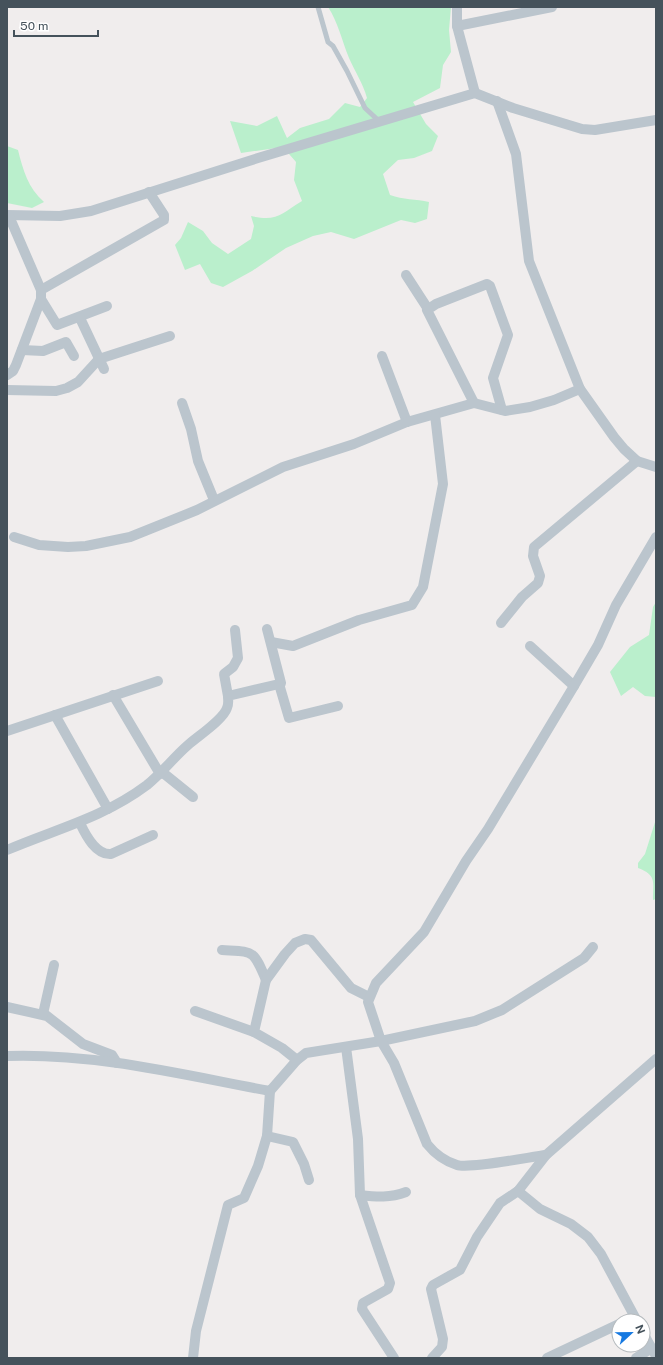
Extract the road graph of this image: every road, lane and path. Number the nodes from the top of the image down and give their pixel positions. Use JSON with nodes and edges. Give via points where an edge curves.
{"nodes":[{"id":1,"x":318,"y":7,"type":"edge"},
{"id":2,"x":457,"y":7,"type":"edge"},
{"id":3,"x":552,"y":7,"type":"edge"},
{"id":4,"x":457,"y":26,"type":"junction"},
{"id":5,"x":475,"y":92,"type":"junction"},
{"id":6,"x":497,"y":101,"type":"junction"},
{"id":7,"x":656,"y":120,"type":"edge"},
{"id":8,"x":379,"y":121,"type":"junction"},
{"id":9,"x":149,"y":192,"type":"junction"},
{"id":10,"x":8,"y":216,"type":"edge"},
{"id":11,"x":406,"y":276,"type":"dead end"},
{"id":12,"x":41,"y":295,"type":"junction"},
{"id":13,"x":107,"y":306,"type":"dead end"},
{"id":14,"x":428,"y":309,"type":"junction"},
{"id":15,"x":80,"y":318,"type":"junction"},
{"id":16,"x":170,"y":336,"type":"dead end"},
{"id":17,"x":22,"y":350,"type":"junction"},
{"id":18,"x":74,"y":356,"type":"dead end"},
{"id":19,"x":382,"y":356,"type":"dead end"},
{"id":20,"x":99,"y":359,"type":"junction"},
{"id":21,"x":104,"y":369,"type":"dead end"},
{"id":22,"x":7,"y":375,"type":"edge"},
{"id":23,"x":580,"y":389,"type":"junction"},
{"id":24,"x":7,"y":390,"type":"edge"},
{"id":25,"x":182,"y":403,"type":"dead end"},
{"id":26,"x":474,"y":403,"type":"junction"},
{"id":27,"x":502,"y":410,"type":"junction"},
{"id":28,"x":435,"y":415,"type":"junction"},
{"id":29,"x":407,"y":422,"type":"junction"},
{"id":30,"x":637,"y":461,"type":"junction"},
{"id":31,"x":656,"y":467,"type":"edge"},
{"id":32,"x":214,"y":500,"type":"junction"},
{"id":33,"x":14,"y":537,"type":"dead end"},
{"id":34,"x":656,"y":537,"type":"edge"},
{"id":35,"x":501,"y":623,"type":"dead end"},
{"id":36,"x":267,"y":629,"type":"dead end"},
{"id":37,"x":235,"y":630,"type":"dead end"},
{"id":38,"x":271,"y":642,"type":"junction"},
{"id":39,"x":530,"y":646,"type":"dead end"},
{"id":40,"x":158,"y":681,"type":"dead end"},
{"id":41,"x":280,"y":684,"type":"junction"},
{"id":42,"x":574,"y":686,"type":"junction"},
{"id":43,"x":113,"y":696,"type":"junction"},
{"id":44,"x":228,"y":696,"type":"junction"},
{"id":45,"x":338,"y":706,"type":"dead end"},
{"id":46,"x":55,"y":715,"type":"junction"},
{"id":47,"x":7,"y":731,"type":"edge"},
{"id":48,"x":161,"y":773,"type":"junction"},
{"id":49,"x":193,"y":798,"type":"dead end"},
{"id":50,"x":108,"y":809,"type":"junction"},
{"id":51,"x":80,"y":823,"type":"junction"},
{"id":52,"x":153,"y":835,"type":"dead end"},
{"id":53,"x":7,"y":850,"type":"edge"},
{"id":54,"x":593,"y":947,"type":"dead end"},
{"id":55,"x":222,"y":950,"type":"dead end"},
{"id":56,"x":54,"y":965,"type":"dead end"},
{"id":57,"x":266,"y":980,"type":"junction"},
{"id":58,"x":369,"y":997,"type":"junction"},
{"id":59,"x":7,"y":1007,"type":"edge"},
{"id":60,"x":195,"y":1010,"type":"dead end"},
{"id":61,"x":43,"y":1014,"type":"junction"},
{"id":62,"x":254,"y":1032,"type":"junction"},
{"id":63,"x":381,"y":1041,"type":"junction"},
{"id":64,"x":346,"y":1047,"type":"junction"},
{"id":65,"x":7,"y":1056,"type":"edge"},
{"id":66,"x":656,"y":1059,"type":"edge"},
{"id":67,"x":297,"y":1060,"type":"junction"},
{"id":68,"x":117,"y":1063,"type":"junction"},
{"id":69,"x":270,"y":1091,"type":"junction"},
{"id":70,"x":267,"y":1136,"type":"junction"},
{"id":71,"x":546,"y":1155,"type":"junction"},
{"id":72,"x":309,"y":1180,"type":"dead end"},
{"id":73,"x":518,"y":1191,"type":"junction"},
{"id":74,"x":406,"y":1192,"type":"dead end"},
{"id":75,"x":360,"y":1195,"type":"junction"},
{"id":76,"x":632,"y":1313,"type":"edge"},
{"id":77,"x":611,"y":1328,"type":"edge"},
{"id":78,"x":654,"y":1352,"type":"edge"},
{"id":79,"x":193,"y":1358,"type":"edge"},
{"id":80,"x":394,"y":1358,"type":"edge"},
{"id":81,"x":432,"y":1358,"type":"edge"},
{"id":82,"x":547,"y":1358,"type":"edge"},
{"id":83,"x":636,"y":1358,"type":"edge"}],
"edges":[{"from":1,"to":8,"type":"lane","via":[[328,42],[333,46],[365,108]]},
{"from":2,"to":4,"type":"street"},
{"from":3,"to":4,"type":"street"},
{"from":4,"to":5,"type":"street"},
{"from":5,"to":6,"type":"street"},
{"from":5,"to":8,"type":"street"},
{"from":6,"to":7,"type":"street","via":[[552,121],[588,130]]},
{"from":6,"to":23,"type":"street","via":[[516,154],[529,261]]},
{"from":8,"to":9,"type":"street"},
{"from":9,"to":10,"type":"street","via":[[76,215]]},
{"from":9,"to":12,"type":"street","via":[[164,215],[164,220]]},
{"from":10,"to":12,"type":"street"},
{"from":11,"to":14,"type":"street"},
{"from":12,"to":15,"type":"street","via":[[57,325]]},
{"from":12,"to":17,"type":"street"},
{"from":13,"to":15,"type":"street"},
{"from":14,"to":26,"type":"street"},
{"from":14,"to":27,"type":"street","via":[[489,284],[508,335],[493,378]]},
{"from":15,"to":20,"type":"street"},
{"from":16,"to":20,"type":"street"},
{"from":17,"to":18,"type":"street","via":[[43,351],[66,342]]},
{"from":17,"to":22,"type":"street","via":[[13,371]]},
{"from":19,"to":29,"type":"street"},
{"from":20,"to":21,"type":"street"},
{"from":20,"to":24,"type":"street","via":[[78,382],[67,388]]},
{"from":23,"to":27,"type":"street","via":[[539,406]]},
{"from":23,"to":30,"type":"street","via":[[614,437]]},
{"from":25,"to":32,"type":"street","via":[[198,461]]},
{"from":26,"to":27,"type":"street"},
{"from":26,"to":28,"type":"street"},
{"from":28,"to":29,"type":"street"},
{"from":28,"to":38,"type":"street","via":[[443,484],[422,587],[412,605],[359,620],[293,646]]},
{"from":29,"to":32,"type":"street","via":[[354,444],[283,467]]},
{"from":30,"to":31,"type":"street"},
{"from":30,"to":35,"type":"street","via":[[534,547],[533,556],[540,576],[538,583],[522,597]]},
{"from":32,"to":33,"type":"street","via":[[144,533],[86,546],[39,545]]},
{"from":34,"to":42,"type":"street","via":[[616,605],[598,645]]},
{"from":36,"to":38,"type":"street"},
{"from":37,"to":44,"type":"street","via":[[238,658],[233,667],[224,674]]},
{"from":38,"to":41,"type":"street"},
{"from":39,"to":42,"type":"street"},
{"from":40,"to":43,"type":"street"},
{"from":41,"to":44,"type":"street"},
{"from":41,"to":45,"type":"street","via":[[288,718]]},
{"from":42,"to":58,"type":"street","via":[[424,932],[376,983]]},
{"from":43,"to":46,"type":"street"},
{"from":43,"to":48,"type":"street"},
{"from":44,"to":48,"type":"street","via":[[226,712],[182,750]]},
{"from":46,"to":47,"type":"street"},
{"from":46,"to":50,"type":"street"},
{"from":48,"to":49,"type":"street"},
{"from":48,"to":50,"type":"street","via":[[146,786]]},
{"from":50,"to":51,"type":"street"},
{"from":51,"to":52,"type":"street","via":[[87,838],[105,854],[111,854]]},
{"from":51,"to":53,"type":"street"},
{"from":54,"to":63,"type":"street","via":[[584,958],[502,1010],[475,1021]]},
{"from":55,"to":57,"type":"street","via":[[252,953]]},
{"from":56,"to":61,"type":"street"},
{"from":57,"to":58,"type":"street","via":[[295,943],[308,939],[314,942],[351,988]]},
{"from":57,"to":62,"type":"street"},
{"from":58,"to":63,"type":"street","via":[[369,1008]]},
{"from":59,"to":61,"type":"street"},
{"from":60,"to":62,"type":"street"},
{"from":61,"to":68,"type":"street","via":[[83,1044],[112,1055]]},
{"from":62,"to":67,"type":"street"},
{"from":63,"to":64,"type":"street"},
{"from":63,"to":71,"type":"street","via":[[394,1062],[427,1144],[442,1159],[458,1166]]},
{"from":64,"to":67,"type":"street","via":[[306,1053]]},
{"from":64,"to":75,"type":"street","via":[[358,1139]]},
{"from":65,"to":68,"type":"street","via":[[61,1056]]},
{"from":66,"to":71,"type":"street"},
{"from":67,"to":69,"type":"street"},
{"from":68,"to":69,"type":"street"},
{"from":69,"to":70,"type":"street"},
{"from":70,"to":72,"type":"street","via":[[293,1142]]},
{"from":70,"to":79,"type":"street","via":[[244,1198],[228,1205],[196,1331]]},
{"from":71,"to":73,"type":"street"},
{"from":73,"to":76,"type":"street","via":[[540,1209],[572,1224],[588,1237],[601,1254]]},
{"from":73,"to":81,"type":"street","via":[[500,1203],[490,1216],[460,1270],[432,1287],[443,1339],[442,1347]]},
{"from":74,"to":75,"type":"street","via":[[387,1197]]},
{"from":75,"to":80,"type":"street","via":[[390,1283],[388,1289],[363,1304],[362,1309]]},
{"from":77,"to":82,"type":"street"},
{"from":78,"to":83,"type":"street"}]}
